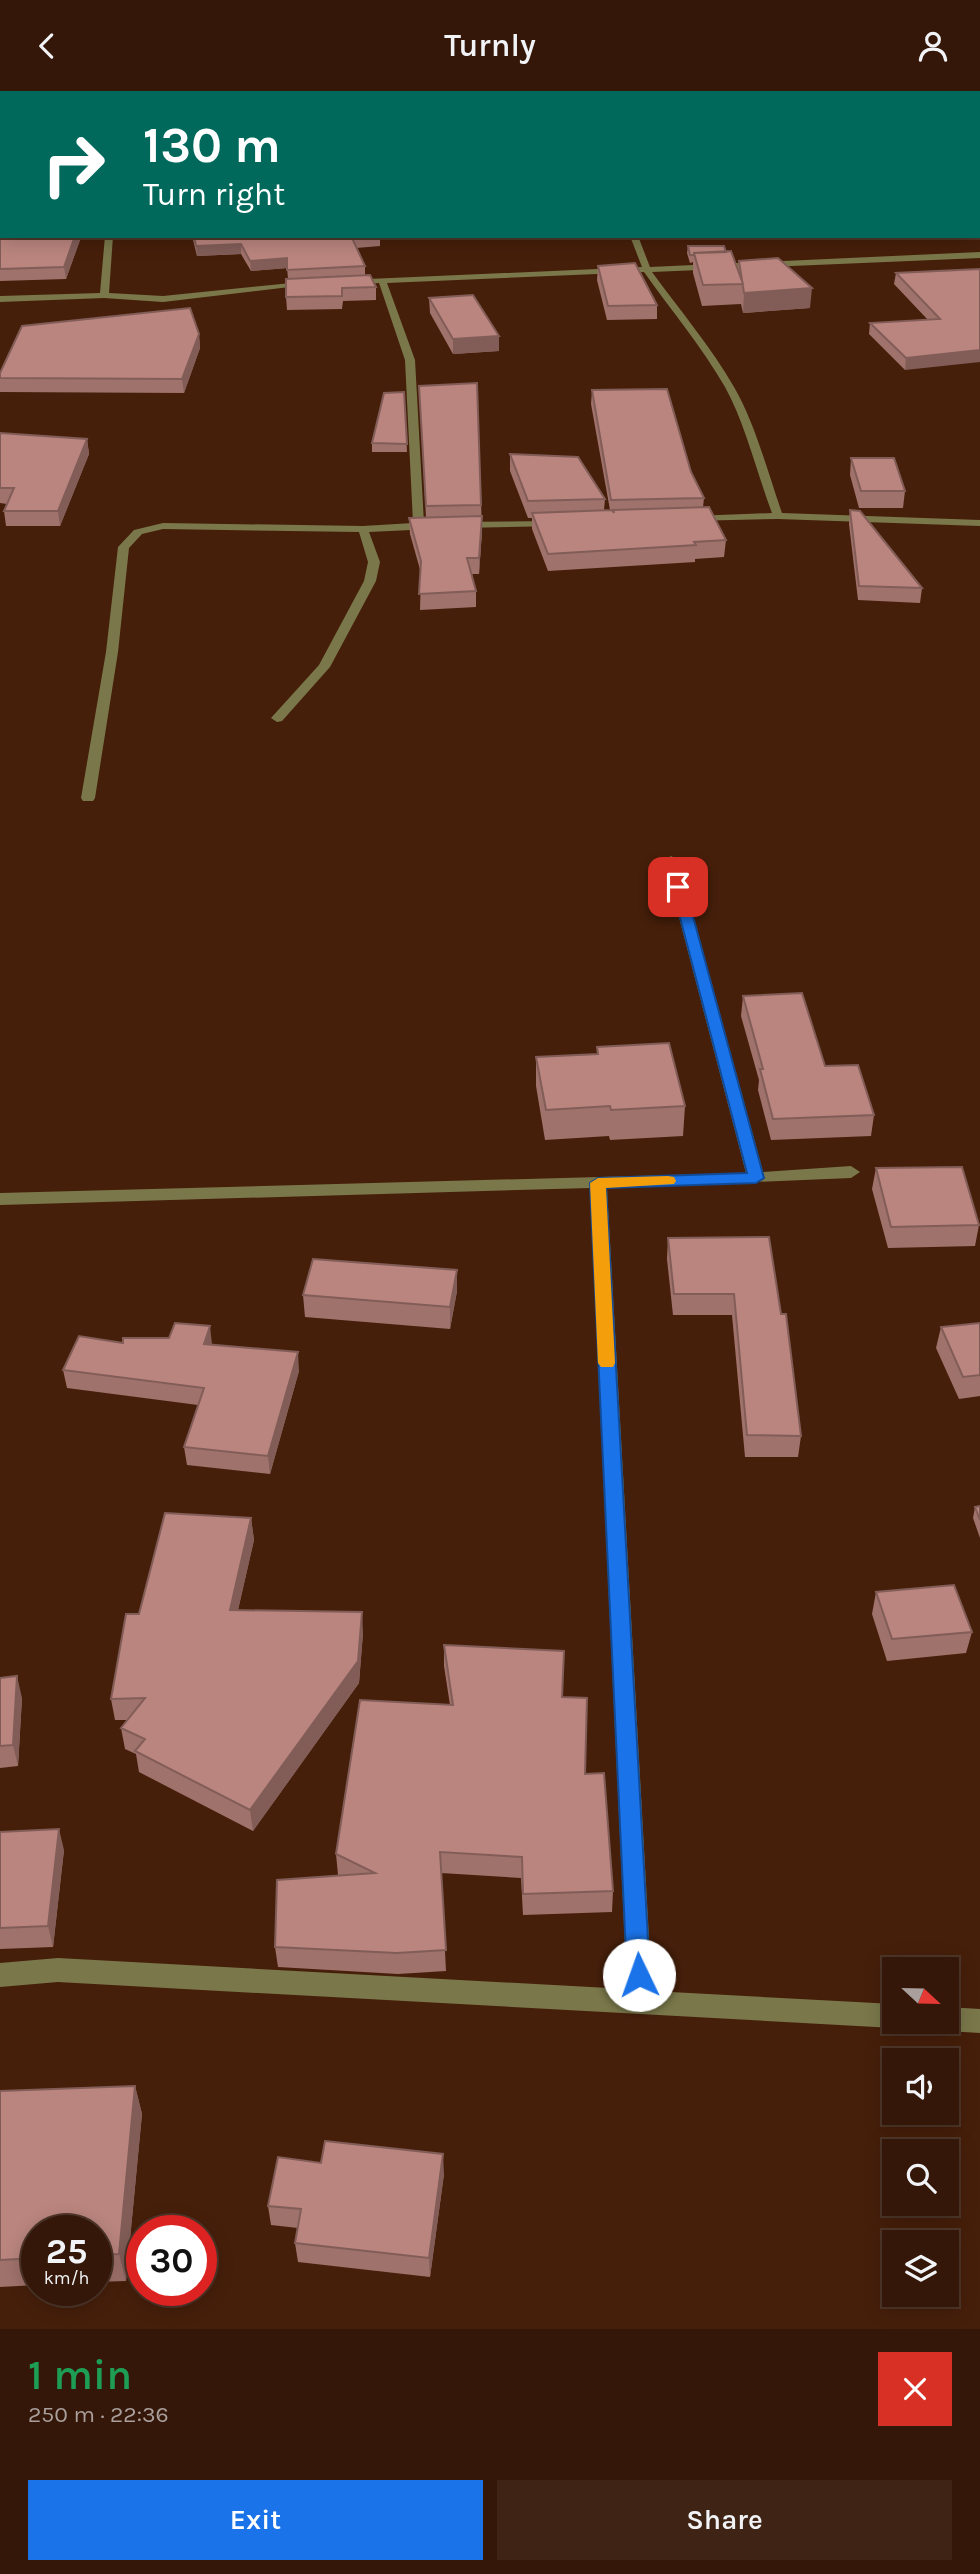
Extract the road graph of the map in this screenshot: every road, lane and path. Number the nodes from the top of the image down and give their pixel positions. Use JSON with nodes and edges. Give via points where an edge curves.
{"nodes":[{"id":1,"x":109,"y":238,"type":"edge"},
{"id":2,"x":635,"y":238,"type":"edge"},
{"id":3,"x":980,"y":255,"type":"edge"},
{"id":4,"x":647,"y":270,"type":"junction"},
{"id":5,"x":383,"y":281,"type":"junction"},
{"id":6,"x":343,"y":283,"type":"edge"},
{"id":7,"x":316,"y":284,"type":"edge"},
{"id":8,"x":104,"y":295,"type":"junction"},
{"id":9,"x":0,"y":299,"type":"edge"},
{"id":10,"x":778,"y":516,"type":"junction"},
{"id":11,"x":685,"y":520,"type":"edge"},
{"id":12,"x":565,"y":523,"type":"edge"},
{"id":13,"x":980,"y":523,"type":"edge"},
{"id":14,"x":419,"y":526,"type":"junction"},
{"id":15,"x":363,"y":529,"type":"junction"},
{"id":16,"x":277,"y":718,"type":"dead end"},
{"id":17,"x":88,"y":798,"type":"dead end"},
{"id":18,"x":671,"y":860,"type":"dead end"},
{"id":19,"x":851,"y":1172,"type":"dead end"},
{"id":20,"x":756,"y":1178,"type":"junction"},
{"id":21,"x":598,"y":1183,"type":"junction"},
{"id":22,"x":0,"y":1199,"type":"edge"},
{"id":23,"x":0,"y":1975,"type":"edge"},
{"id":24,"x":640,"y":2002,"type":"junction"},
{"id":25,"x":882,"y":2016,"type":"edge"},
{"id":26,"x":959,"y":2020,"type":"edge"},
{"id":27,"x":980,"y":2021,"type":"edge"}],
"edges":[{"from":1,"to":8,"type":"street"},
{"from":2,"to":4,"type":"street"},
{"from":3,"to":4,"type":"street"},
{"from":4,"to":5,"type":"street"},
{"from":4,"to":10,"type":"street","via":[[730,388],[757,448]]},
{"from":5,"to":6,"type":"street"},
{"from":5,"to":14,"type":"street","via":[[410,360]]},
{"from":7,"to":8,"type":"street","via":[[163,299]]},
{"from":8,"to":9,"type":"street"},
{"from":10,"to":11,"type":"street"},
{"from":10,"to":13,"type":"street"},
{"from":12,"to":14,"type":"street"},
{"from":14,"to":15,"type":"street"},
{"from":15,"to":16,"type":"street","via":[[374,562],[370,581],[324,667]]},
{"from":15,"to":17,"type":"street","via":[[163,526],[138,532],[124,547]]},
{"from":18,"to":20,"type":"street"},
{"from":19,"to":20,"type":"street"},
{"from":20,"to":21,"type":"street"},
{"from":21,"to":22,"type":"street"},
{"from":21,"to":24,"type":"street"},
{"from":23,"to":24,"type":"street","via":[[58,1970]]},
{"from":24,"to":25,"type":"street"},
{"from":26,"to":27,"type":"street"}]}
